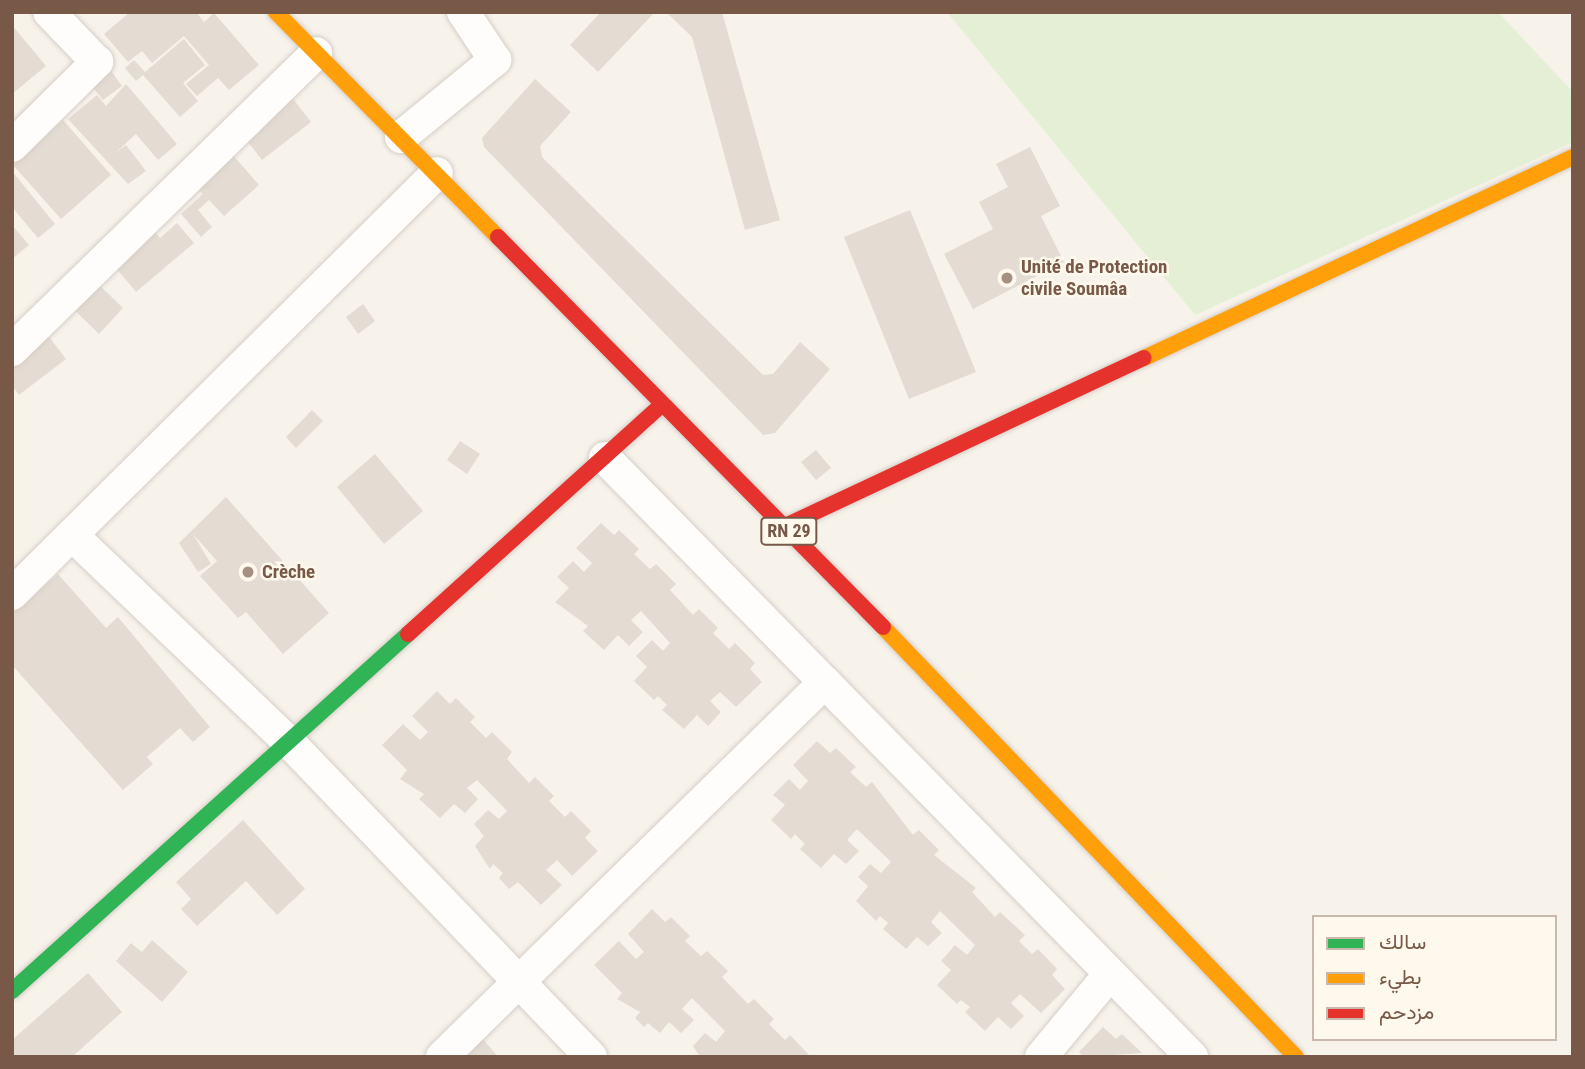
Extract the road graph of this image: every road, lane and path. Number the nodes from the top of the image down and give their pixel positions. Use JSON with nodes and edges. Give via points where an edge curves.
{"nodes":[{"id":1,"x":49,"y":12,"type":"edge"},
{"id":2,"x":276,"y":12,"type":"edge"},
{"id":3,"x":463,"y":12,"type":"edge"},
{"id":4,"x":317,"y":53,"type":"junction"},
{"id":5,"x":401,"y":137,"type":"junction"},
{"id":6,"x":12,"y":146,"type":"edge"},
{"id":7,"x":1573,"y":157,"type":"edge"},
{"id":8,"x":437,"y":173,"type":"junction"},
{"id":9,"x":12,"y":350,"type":"edge"},
{"id":10,"x":661,"y":405,"type":"junction"},
{"id":11,"x":605,"y":458,"type":"junction"},
{"id":12,"x":785,"y":526,"type":"junction"},
{"id":13,"x":72,"y":535,"type":"junction"},
{"id":14,"x":12,"y":594,"type":"edge"},
{"id":15,"x":825,"y":682,"type":"junction"},
{"id":16,"x":290,"y":743,"type":"junction"},
{"id":17,"x":1110,"y":974,"type":"junction"},
{"id":18,"x":518,"y":982,"type":"junction"},
{"id":19,"x":12,"y":991,"type":"edge"},
{"id":20,"x":442,"y":1057,"type":"edge"},
{"id":21,"x":591,"y":1057,"type":"edge"},
{"id":22,"x":1041,"y":1057,"type":"edge"},
{"id":23,"x":1192,"y":1057,"type":"edge"},
{"id":24,"x":1296,"y":1057,"type":"edge"}],
"edges":[{"from":1,"to":6,"type":"street","via":[[97,62]]},
{"from":2,"to":4,"type":"main road","number":"RN 29"},
{"from":3,"to":5,"type":"street","via":[[495,60]]},
{"from":4,"to":5,"type":"main road","number":"RN 29"},
{"from":4,"to":9,"type":"street"},
{"from":5,"to":8,"type":"main road","number":"RN 29"},
{"from":7,"to":12,"type":"main road"},
{"from":8,"to":10,"type":"main road","number":"RN 29"},
{"from":8,"to":13,"type":"street"},
{"from":10,"to":11,"type":"main road"},
{"from":10,"to":12,"type":"main road","number":"RN 29"},
{"from":11,"to":15,"type":"street"},
{"from":11,"to":16,"type":"main road"},
{"from":12,"to":24,"type":"main road","number":"RN 29"},
{"from":13,"to":14,"type":"street"},
{"from":13,"to":16,"type":"street"},
{"from":15,"to":17,"type":"street"},
{"from":15,"to":18,"type":"street"},
{"from":16,"to":18,"type":"street"},
{"from":16,"to":19,"type":"main road"},
{"from":17,"to":22,"type":"street"},
{"from":17,"to":23,"type":"street"},
{"from":18,"to":20,"type":"street"},
{"from":18,"to":21,"type":"street"}]}
